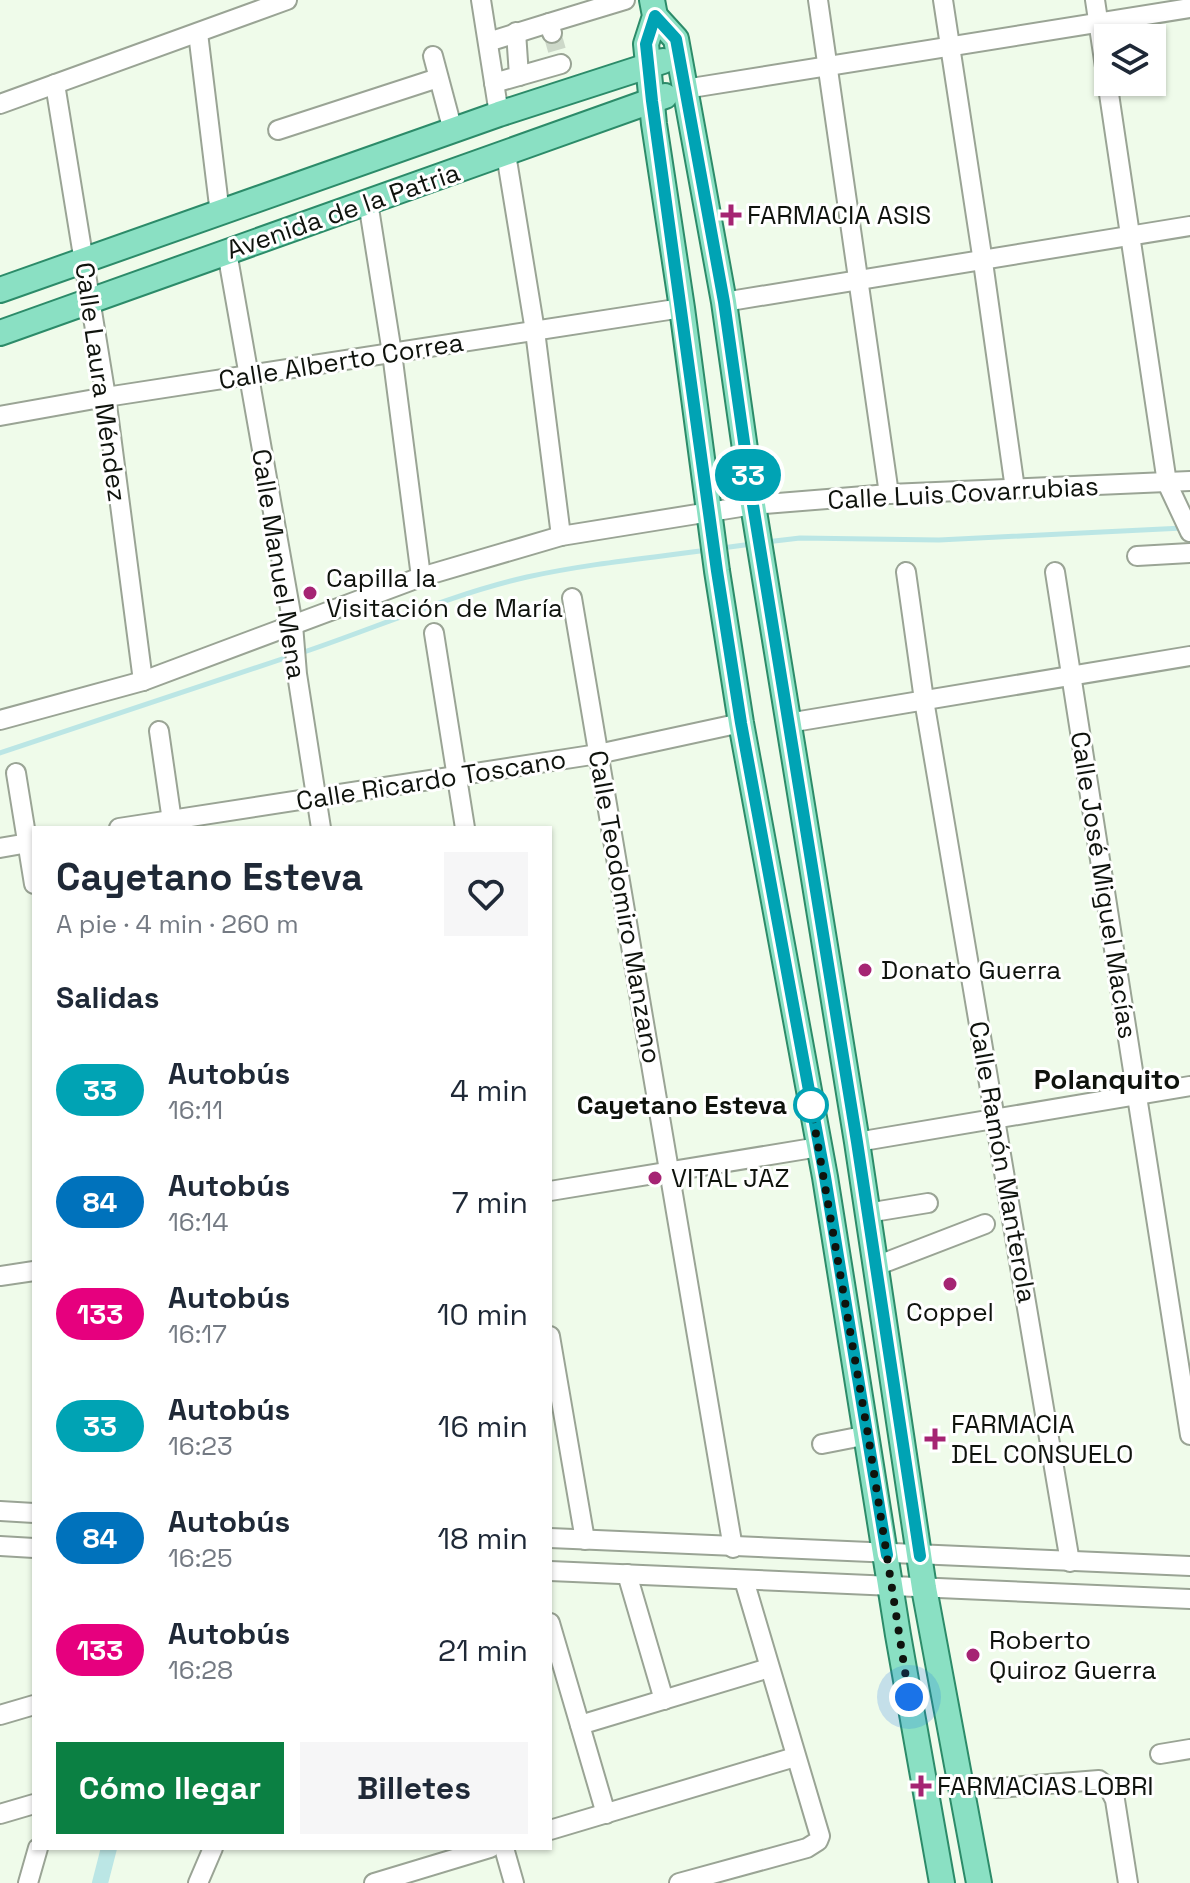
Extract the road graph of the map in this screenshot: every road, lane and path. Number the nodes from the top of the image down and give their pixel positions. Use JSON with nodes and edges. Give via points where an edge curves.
{"nodes":[{"id":1,"x":287,"y":0,"type":"edge"},
{"id":2,"x":481,"y":0,"type":"edge"},
{"id":3,"x":625,"y":0,"type":"edge"},
{"id":4,"x":818,"y":0,"type":"edge"},
{"id":5,"x":943,"y":0,"type":"edge"},
{"id":6,"x":1095,"y":0,"type":"edge"},
{"id":7,"x":654,"y":8,"type":"edge"},
{"id":8,"x":1190,"y":8,"type":"edge"},
{"id":9,"x":235,"y":9,"type":"edge"},
{"id":10,"x":1099,"y":23,"type":"junction"},
{"id":11,"x":516,"y":32,"type":"junction"},
{"id":12,"x":198,"y":33,"type":"junction"},
{"id":13,"x":488,"y":42,"type":"junction"},
{"id":14,"x":951,"y":45,"type":"junction"},
{"id":15,"x":680,"y":55,"type":"junction"},
{"id":16,"x":433,"y":56,"type":"dead end"},
{"id":17,"x":648,"y":66,"type":"junction"},
{"id":18,"x":828,"y":66,"type":"junction"},
{"id":19,"x":519,"y":76,"type":"junction"},
{"id":20,"x":438,"y":78,"type":"junction"},
{"id":21,"x":494,"y":83,"type":"junction"},
{"id":22,"x":55,"y":84,"type":"junction"},
{"id":23,"x":685,"y":89,"type":"junction"},
{"id":24,"x":568,"y":91,"type":"junction"},
{"id":25,"x":652,"y":101,"type":"junction"},
{"id":26,"x":0,"y":104,"type":"edge"},
{"id":27,"x":499,"y":114,"type":"junction"},
{"id":28,"x":278,"y":130,"type":"dead end"},
{"id":29,"x":453,"y":131,"type":"junction"},
{"id":30,"x":506,"y":154,"type":"junction"},
{"id":31,"x":368,"y":202,"type":"junction"},
{"id":32,"x":220,"y":214,"type":"junction"},
{"id":33,"x":1190,"y":226,"type":"edge"},
{"id":34,"x":1130,"y":237,"type":"junction"},
{"id":35,"x":227,"y":252,"type":"junction"},
{"id":36,"x":83,"y":260,"type":"junction"},
{"id":37,"x":983,"y":262,"type":"junction"},
{"id":38,"x":858,"y":281,"type":"junction"},
{"id":39,"x":0,"y":290,"type":"edge"},
{"id":40,"x":90,"y":301,"type":"junction"},
{"id":41,"x":724,"y":302,"type":"junction"},
{"id":42,"x":682,"y":308,"type":"junction"},
{"id":43,"x":535,"y":331,"type":"junction"},
{"id":44,"x":0,"y":333,"type":"edge"},
{"id":45,"x":392,"y":353,"type":"junction"},
{"id":46,"x":247,"y":375,"type":"junction"},
{"id":47,"x":106,"y":397,"type":"junction"},
{"id":48,"x":0,"y":416,"type":"edge"},
{"id":49,"x":1190,"y":481,"type":"edge"},
{"id":50,"x":1015,"y":489,"type":"junction"},
{"id":51,"x":1170,"y":491,"type":"junction"},
{"id":52,"x":889,"y":494,"type":"junction"},
{"id":53,"x":754,"y":515,"type":"junction"},
{"id":54,"x":711,"y":521,"type":"junction"},
{"id":55,"x":1190,"y":532,"type":"edge"},
{"id":56,"x":561,"y":536,"type":"junction"},
{"id":57,"x":1190,"y":553,"type":"edge"},
{"id":58,"x":1137,"y":556,"type":"dead end"},
{"id":59,"x":906,"y":572,"type":"dead end"},
{"id":60,"x":1055,"y":572,"type":"dead end"},
{"id":61,"x":421,"y":577,"type":"junction"},
{"id":62,"x":572,"y":598,"type":"dead end"},
{"id":63,"x":293,"y":628,"type":"junction"},
{"id":64,"x":434,"y":633,"type":"dead end"},
{"id":65,"x":1190,"y":656,"type":"edge"},
{"id":66,"x":1070,"y":676,"type":"junction"},
{"id":67,"x":143,"y":681,"type":"junction"},
{"id":68,"x":924,"y":700,"type":"junction"},
{"id":69,"x":0,"y":718,"type":"edge"},
{"id":70,"x":741,"y":723,"type":"junction"},
{"id":71,"x":788,"y":723,"type":"junction"},
{"id":72,"x":159,"y":731,"type":"dead end"},
{"id":73,"x":598,"y":754,"type":"junction"},
{"id":74,"x":16,"y":773,"type":"dead end"},
{"id":75,"x":456,"y":775,"type":"junction"},
{"id":76,"x":317,"y":798,"type":"junction"},
{"id":77,"x":172,"y":824,"type":"edge"},
{"id":78,"x":146,"y":826,"type":"edge"},
{"id":79,"x":321,"y":826,"type":"edge"},
{"id":80,"x":465,"y":826,"type":"edge"},
{"id":81,"x":31,"y":843,"type":"edge"},
{"id":82,"x":0,"y":848,"type":"edge"},
{"id":83,"x":1190,"y":1086,"type":"edge"},
{"id":84,"x":1137,"y":1095,"type":"junction"},
{"id":85,"x":996,"y":1118,"type":"junction"},
{"id":86,"x":857,"y":1142,"type":"junction"},
{"id":87,"x":819,"y":1147,"type":"junction"},
{"id":88,"x":670,"y":1171,"type":"junction"},
{"id":89,"x":552,"y":1191,"type":"edge"},
{"id":90,"x":928,"y":1203,"type":"dead end"},
{"id":91,"x":867,"y":1213,"type":"junction"},
{"id":92,"x":985,"y":1224,"type":"dead end"},
{"id":93,"x":876,"y":1266,"type":"junction"},
{"id":94,"x":32,"y":1271,"type":"edge"},
{"id":95,"x":0,"y":1276,"type":"edge"},
{"id":96,"x":552,"y":1348,"type":"edge"},
{"id":97,"x":868,"y":1435,"type":"junction"},
{"id":98,"x":1190,"y":1435,"type":"edge"},
{"id":99,"x":822,"y":1444,"type":"dead end"},
{"id":100,"x":0,"y":1511,"type":"edge"},
{"id":101,"x":32,"y":1513,"type":"edge"},
{"id":102,"x":552,"y":1538,"type":"edge"},
{"id":103,"x":585,"y":1540,"type":"junction"},
{"id":104,"x":0,"y":1546,"type":"edge"},
{"id":105,"x":32,"y":1548,"type":"edge"},
{"id":106,"x":733,"y":1548,"type":"junction"},
{"id":107,"x":887,"y":1555,"type":"junction"},
{"id":108,"x":920,"y":1556,"type":"junction"},
{"id":109,"x":1070,"y":1562,"type":"junction"},
{"id":110,"x":1190,"y":1566,"type":"edge"},
{"id":111,"x":552,"y":1571,"type":"edge"},
{"id":112,"x":627,"y":1574,"type":"junction"},
{"id":113,"x":744,"y":1580,"type":"junction"},
{"id":114,"x":892,"y":1586,"type":"junction"},
{"id":115,"x":924,"y":1588,"type":"junction"},
{"id":116,"x":1190,"y":1599,"type":"edge"},
{"id":117,"x":552,"y":1630,"type":"edge"},
{"id":118,"x":769,"y":1668,"type":"junction"},
{"id":119,"x":664,"y":1700,"type":"junction"},
{"id":120,"x":32,"y":1705,"type":"edge"},
{"id":121,"x":1,"y":1710,"type":"edge"},
{"id":122,"x":580,"y":1725,"type":"junction"},
{"id":123,"x":1190,"y":1749,"type":"edge"},
{"id":124,"x":1160,"y":1754,"type":"dead end"},
{"id":125,"x":795,"y":1757,"type":"junction"},
{"id":126,"x":997,"y":1788,"type":"dead end"},
{"id":127,"x":32,"y":1805,"type":"edge"},
{"id":128,"x":0,"y":1814,"type":"edge"},
{"id":129,"x":606,"y":1814,"type":"junction"},
{"id":130,"x":552,"y":1829,"type":"edge"},
{"id":131,"x":37,"y":1850,"type":"edge"},
{"id":132,"x":212,"y":1850,"type":"edge"},
{"id":133,"x":483,"y":1850,"type":"edge"},
{"id":134,"x":505,"y":1850,"type":"edge"},
{"id":135,"x":28,"y":1883,"type":"edge"},
{"id":136,"x":198,"y":1883,"type":"edge"},
{"id":137,"x":374,"y":1883,"type":"edge"},
{"id":138,"x":514,"y":1883,"type":"edge"},
{"id":139,"x":679,"y":1883,"type":"edge"},
{"id":140,"x":942,"y":1883,"type":"edge"},
{"id":141,"x":979,"y":1883,"type":"edge"},
{"id":142,"x":1128,"y":1883,"type":"edge"}],
"edges":[{"from":1,"to":9,"type":"street"},
{"from":2,"to":13,"type":"street"},
{"from":3,"to":11,"type":"street","via":[[550,28]]},
{"from":4,"to":18,"type":"street"},
{"from":5,"to":14,"type":"street"},
{"from":6,"to":10,"type":"street"},
{"from":7,"to":15,"type":"main road","via":[[676,39]]},
{"from":7,"to":17,"type":"main road","via":[[646,44]]},
{"from":8,"to":10,"type":"street"},
{"from":9,"to":12,"type":"street"},
{"from":10,"to":14,"type":"street"},
{"from":10,"to":34,"type":"street"},
{"from":11,"to":13,"type":"street"},
{"from":11,"to":19,"type":"street"},
{"from":12,"to":22,"type":"street"},
{"from":12,"to":32,"type":"street"},
{"from":13,"to":21,"type":"street"},
{"from":14,"to":18,"type":"street"},
{"from":14,"to":37,"type":"street"},
{"from":15,"to":17,"type":"main road","name":"Avenida de la Patria"},
{"from":15,"to":23,"type":"main road"},
{"from":16,"to":20,"type":"street"},
{"from":17,"to":24,"type":"main road","name":"Avenida de la Patria"},
{"from":17,"to":25,"type":"main road"},
{"from":18,"to":23,"type":"street"},
{"from":18,"to":38,"type":"street"},
{"from":19,"to":21,"type":"street"},
{"from":19,"to":24,"type":"street","via":[[560,63]]},
{"from":20,"to":28,"type":"street"},
{"from":20,"to":29,"type":"street"},
{"from":21,"to":27,"type":"street"},
{"from":22,"to":26,"type":"street"},
{"from":22,"to":36,"type":"street","name":"Calle Laura Méndez"},
{"from":23,"to":25,"type":"main road","name":"Avenida de la Patria"},
{"from":23,"to":41,"type":"main road"},
{"from":24,"to":27,"type":"main road","name":"Avenida de la Patria"},
{"from":25,"to":30,"type":"main road","name":"Avenida de la Patria"},
{"from":25,"to":42,"type":"main road"},
{"from":27,"to":29,"type":"main road","name":"Avenida de la Patria"},
{"from":29,"to":32,"type":"main road","name":"Avenida de la Patria"},
{"from":30,"to":31,"type":"main road","name":"Avenida de la Patria"},
{"from":30,"to":43,"type":"street"},
{"from":31,"to":35,"type":"main road","name":"Avenida de la Patria"},
{"from":31,"to":45,"type":"street"},
{"from":32,"to":36,"type":"main road","name":"Avenida de la Patria"},
{"from":33,"to":34,"type":"street"},
{"from":34,"to":37,"type":"street"},
{"from":34,"to":51,"type":"street"},
{"from":35,"to":40,"type":"main road","name":"Avenida de la Patria"},
{"from":35,"to":46,"type":"street","name":"Calle Manuel Mena"},
{"from":36,"to":39,"type":"main road","name":"Avenida de la Patria"},
{"from":36,"to":40,"type":"street","name":"Calle Laura Méndez"},
{"from":37,"to":38,"type":"street"},
{"from":37,"to":50,"type":"street"},
{"from":38,"to":41,"type":"street"},
{"from":38,"to":52,"type":"street"},
{"from":40,"to":44,"type":"main road","name":"Avenida de la Patria"},
{"from":40,"to":47,"type":"street","name":"Calle Laura Méndez"},
{"from":41,"to":53,"type":"main road"},
{"from":42,"to":43,"type":"street","name":"Calle Alberto Correa"},
{"from":42,"to":54,"type":"main road"},
{"from":43,"to":45,"type":"street","name":"Calle Alberto Correa"},
{"from":43,"to":56,"type":"street"},
{"from":45,"to":46,"type":"street","name":"Calle Alberto Correa"},
{"from":45,"to":61,"type":"street"},
{"from":46,"to":47,"type":"street","name":"Calle Alberto Correa"},
{"from":46,"to":63,"type":"street","name":"Calle Manuel Mena"},
{"from":47,"to":48,"type":"street","name":"Calle Alberto Correa"},
{"from":47,"to":67,"type":"street","name":"Calle Laura Méndez"},
{"from":49,"to":51,"type":"street","name":"Calle Luis Covarrubias"},
{"from":50,"to":51,"type":"street","name":"Calle Luis Covarrubias"},
{"from":50,"to":52,"type":"street","name":"Calle Luis Covarrubias"},
{"from":51,"to":55,"type":"street"},
{"from":52,"to":53,"type":"street","name":"Calle Luis Covarrubias"},
{"from":53,"to":54,"type":"street","name":"Calle Luis Covarrubias"},
{"from":53,"to":71,"type":"main road"},
{"from":54,"to":56,"type":"street","name":"Calle Luis Covarrubias"},
{"from":54,"to":70,"type":"main road"},
{"from":56,"to":61,"type":"street","name":"Calle Luis Covarrubias"},
{"from":57,"to":58,"type":"street"},
{"from":59,"to":68,"type":"street","name":"Calle Ramón Manterola"},
{"from":60,"to":66,"type":"street","name":"Calle José Miguel Macías"},
{"from":61,"to":63,"type":"street","name":"Calle Luis Covarrubias"},
{"from":62,"to":73,"type":"street","name":"Calle Teodomiro Manzano"},
{"from":63,"to":67,"type":"street","name":"Calle Luis Covarrubias"},
{"from":63,"to":76,"type":"street","name":"Calle Manuel Mena"},
{"from":64,"to":75,"type":"street"},
{"from":65,"to":66,"type":"street"},
{"from":66,"to":68,"type":"street"},
{"from":66,"to":84,"type":"street","name":"Calle José Miguel Macías"},
{"from":67,"to":69,"type":"street","name":"Calle Luis Covarrubias"},
{"from":68,"to":71,"type":"street"},
{"from":68,"to":85,"type":"street","name":"Calle Ramón Manterola"},
{"from":70,"to":73,"type":"street","name":"Calle Ricardo Toscano"},
{"from":70,"to":87,"type":"main road"},
{"from":71,"to":86,"type":"main road"},
{"from":72,"to":77,"type":"street"},
{"from":73,"to":75,"type":"street","name":"Calle Ricardo Toscano"},
{"from":73,"to":88,"type":"street","name":"Calle Teodomiro Manzano"},
{"from":74,"to":81,"type":"street"},
{"from":75,"to":76,"type":"street","name":"Calle Ricardo Toscano"},
{"from":75,"to":80,"type":"street"},
{"from":76,"to":77,"type":"street","name":"Calle Ricardo Toscano"},
{"from":76,"to":79,"type":"street","name":"Calle Manuel Mena"},
{"from":77,"to":78,"type":"street","name":"Calle Ricardo Toscano"},
{"from":81,"to":82,"type":"street"},
{"from":83,"to":84,"type":"street"},
{"from":84,"to":85,"type":"street"},
{"from":84,"to":98,"type":"street","name":"Calle José Miguel Macías"},
{"from":85,"to":86,"type":"street"},
{"from":85,"to":109,"type":"street","name":"Calle Ramón Manterola"},
{"from":86,"to":91,"type":"main road"},
{"from":87,"to":88,"type":"street"},
{"from":87,"to":97,"type":"main road"},
{"from":88,"to":89,"type":"street"},
{"from":88,"to":106,"type":"street","name":"Calle Teodomiro Manzano"},
{"from":90,"to":91,"type":"street"},
{"from":91,"to":93,"type":"main road"},
{"from":92,"to":93,"type":"street"},
{"from":93,"to":108,"type":"main road"},
{"from":94,"to":95,"type":"street"},
{"from":96,"to":103,"type":"street"},
{"from":97,"to":99,"type":"street"},
{"from":97,"to":107,"type":"main road"},
{"from":100,"to":101,"type":"street"},
{"from":102,"to":103,"type":"street"},
{"from":103,"to":106,"type":"street"},
{"from":104,"to":105,"type":"street"},
{"from":106,"to":107,"type":"street"},
{"from":107,"to":108,"type":"street"},
{"from":107,"to":114,"type":"main road"},
{"from":108,"to":109,"type":"street"},
{"from":108,"to":115,"type":"main road"},
{"from":109,"to":110,"type":"street"},
{"from":111,"to":112,"type":"street"},
{"from":112,"to":113,"type":"street"},
{"from":112,"to":119,"type":"street"},
{"from":113,"to":114,"type":"street"},
{"from":113,"to":118,"type":"street"},
{"from":114,"to":115,"type":"street"},
{"from":114,"to":140,"type":"main road"},
{"from":115,"to":116,"type":"street"},
{"from":115,"to":141,"type":"main road"},
{"from":117,"to":122,"type":"street"},
{"from":118,"to":119,"type":"street"},
{"from":118,"to":125,"type":"street"},
{"from":119,"to":122,"type":"street"},
{"from":120,"to":121,"type":"street"},
{"from":122,"to":129,"type":"street"},
{"from":123,"to":124,"type":"street"},
{"from":125,"to":129,"type":"street"},
{"from":125,"to":139,"type":"street","via":[[820,1832],[818,1841]]},
{"from":126,"to":142,"type":"street","via":[[1099,1780],[1115,1800]]},
{"from":127,"to":128,"type":"street"},
{"from":129,"to":130,"type":"street"},
{"from":131,"to":135,"type":"street"},
{"from":132,"to":136,"type":"street"},
{"from":133,"to":137,"type":"street"},
{"from":134,"to":138,"type":"street"}]}
